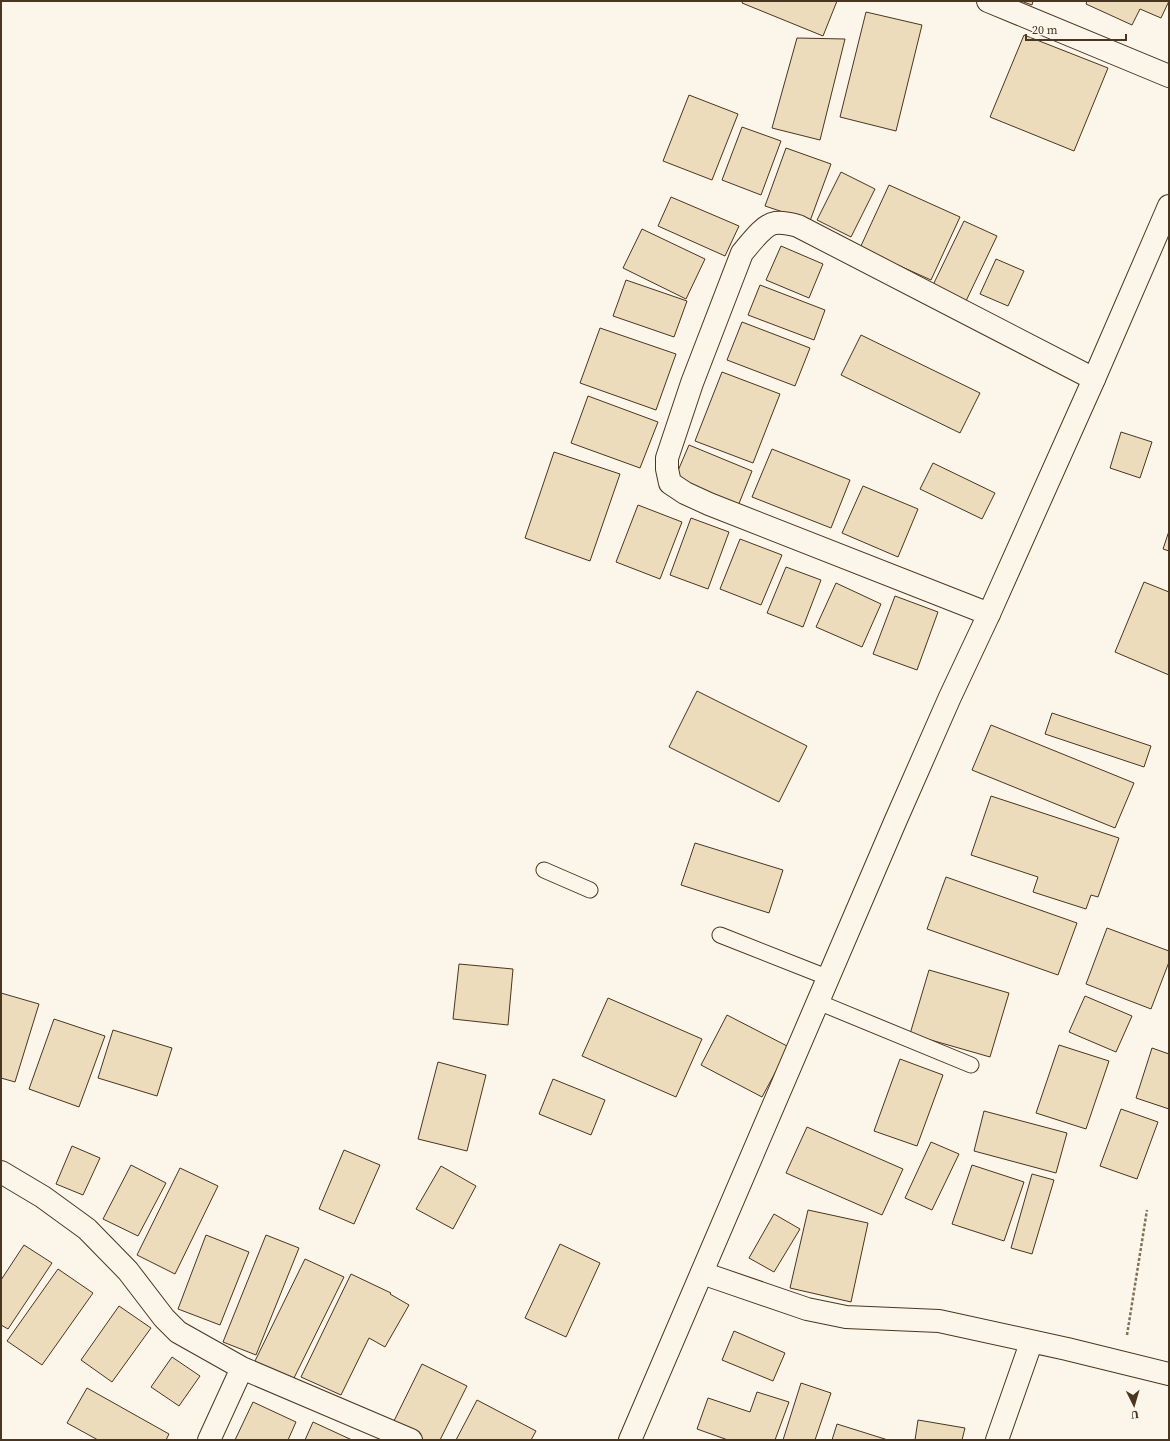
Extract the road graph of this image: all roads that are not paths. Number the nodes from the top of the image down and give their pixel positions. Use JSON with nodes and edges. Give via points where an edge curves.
{"nodes":[{"id":1,"x":988,"y":1,"type":"edge"},
{"id":2,"x":1169,"y":76,"type":"edge"},
{"id":3,"x":1169,"y":206,"type":"edge"},
{"id":4,"x":1094,"y":379,"type":"junction"},
{"id":5,"x":989,"y":614,"type":"junction"},
{"id":6,"x":544,"y":870,"type":"dead end"},
{"id":7,"x":590,"y":890,"type":"dead end"},
{"id":8,"x":720,"y":935,"type":"dead end"},
{"id":9,"x":829,"y":978,"type":"junction"},
{"id":10,"x":818,"y":1002,"type":"junction"},
{"id":11,"x":971,"y":1065,"type":"dead end"},
{"id":12,"x":1,"y":1172,"type":"edge"},
{"id":13,"x":702,"y":1273,"type":"junction"},
{"id":14,"x":1031,"y":1343,"type":"junction"},
{"id":15,"x":242,"y":1368,"type":"junction"},
{"id":16,"x":1169,"y":1374,"type":"edge"},
{"id":17,"x":209,"y":1440,"type":"edge"},
{"id":18,"x":411,"y":1440,"type":"edge"},
{"id":19,"x":630,"y":1440,"type":"edge"},
{"id":20,"x":997,"y":1440,"type":"edge"}],
"edges":[{"from":1,"to":2,"type":"street"},
{"from":3,"to":4,"type":"street"},
{"from":4,"to":5,"type":"street"},
{"from":4,"to":5,"type":"street","via":[[798,226],[770,224],[742,254],[692,383],[667,458],[670,483],[709,504]]},
{"from":5,"to":9,"type":"street","via":[[950,697]]},
{"from":6,"to":7,"type":"lane"},
{"from":8,"to":9,"type":"lane"},
{"from":9,"to":10,"type":"street"},
{"from":10,"to":11,"type":"lane"},
{"from":10,"to":13,"type":"street"},
{"from":12,"to":15,"type":"street","via":[[43,1197],[87,1229],[128,1271],[178,1332]]},
{"from":13,"to":14,"type":"street","via":[[813,1310],[846,1317],[939,1321]]},
{"from":13,"to":19,"type":"street"},
{"from":14,"to":16,"type":"street"},
{"from":14,"to":20,"type":"street"},
{"from":15,"to":17,"type":"street"},
{"from":15,"to":18,"type":"street"}]}
